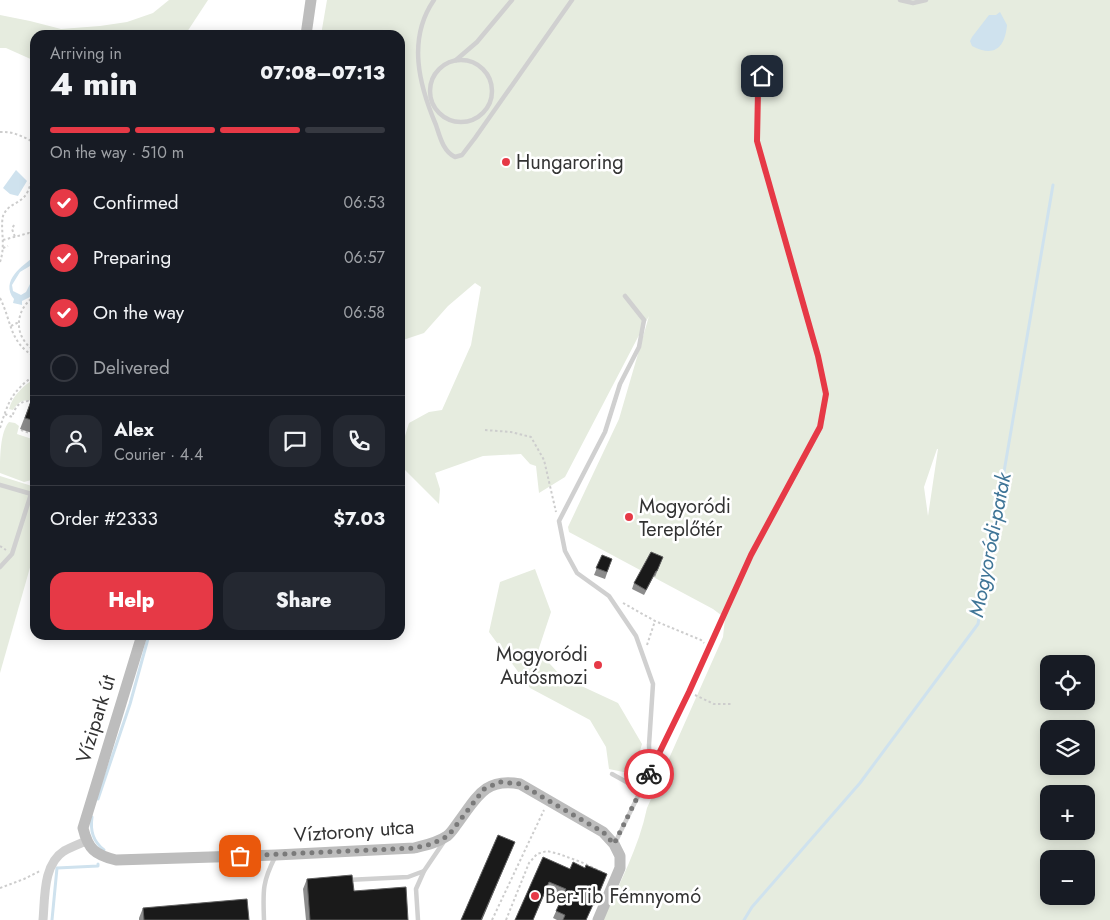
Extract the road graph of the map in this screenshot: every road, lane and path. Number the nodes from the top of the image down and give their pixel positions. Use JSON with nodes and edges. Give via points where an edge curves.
{"nodes":[{"id":1,"x":311,"y":0,"type":"edge"},
{"id":2,"x":434,"y":0,"type":"edge"},
{"id":3,"x":512,"y":0,"type":"edge"},
{"id":4,"x":572,"y":0,"type":"edge"},
{"id":5,"x":900,"y":0,"type":"edge"},
{"id":6,"x":926,"y":0,"type":"edge"},
{"id":7,"x":307,"y":30,"type":"edge"},
{"id":8,"x":456,"y":60,"type":"junction"},
{"id":9,"x":766,"y":60,"type":"dead end"},
{"id":10,"x":0,"y":132,"type":"edge"},
{"id":11,"x":30,"y":141,"type":"edge"},
{"id":12,"x":30,"y":181,"type":"edge"},
{"id":13,"x":0,"y":214,"type":"edge"},
{"id":14,"x":3,"y":216,"type":"junction"},
{"id":15,"x":14,"y":226,"type":"dead end"},
{"id":16,"x":30,"y":234,"type":"edge"},
{"id":17,"x":15,"y":237,"type":"junction"},
{"id":18,"x":3,"y":240,"type":"junction"},
{"id":19,"x":8,"y":246,"type":"dead end"},
{"id":20,"x":3,"y":248,"type":"junction"},
{"id":21,"x":0,"y":262,"type":"edge"},
{"id":22,"x":625,"y":296,"type":"dead end"},
{"id":23,"x":0,"y":298,"type":"edge"},
{"id":24,"x":30,"y":301,"type":"edge"},
{"id":25,"x":19,"y":322,"type":"junction"},
{"id":26,"x":11,"y":326,"type":"junction"},
{"id":27,"x":26,"y":343,"type":"junction"},
{"id":28,"x":21,"y":347,"type":"junction"},
{"id":29,"x":30,"y":347,"type":"edge"},
{"id":30,"x":30,"y":353,"type":"edge"},
{"id":31,"x":30,"y":379,"type":"edge"},
{"id":32,"x":30,"y":404,"type":"edge"},
{"id":33,"x":4,"y":414,"type":"junction"},
{"id":34,"x":0,"y":428,"type":"edge"},
{"id":35,"x":21,"y":430,"type":"dead end"},
{"id":36,"x":485,"y":430,"type":"dead end"},
{"id":37,"x":30,"y":434,"type":"edge"},
{"id":38,"x":0,"y":485,"type":"edge"},
{"id":39,"x":30,"y":494,"type":"edge"},
{"id":40,"x":30,"y":503,"type":"edge"},
{"id":41,"x":559,"y":521,"type":"junction"},
{"id":42,"x":0,"y":567,"type":"edge"},
{"id":43,"x":609,"y":596,"type":"junction"},
{"id":44,"x":655,"y":621,"type":"junction"},
{"id":45,"x":140,"y":640,"type":"edge"},
{"id":46,"x":709,"y":648,"type":"junction"},
{"id":47,"x":643,"y":656,"type":"junction"},
{"id":48,"x":689,"y":692,"type":"junction"},
{"id":49,"x":733,"y":704,"type":"dead end"},
{"id":50,"x":650,"y":772,"type":"junction"},
{"id":51,"x":612,"y":774,"type":"dead end"},
{"id":52,"x":641,"y":790,"type":"junction"},
{"id":53,"x":549,"y":801,"type":"junction"},
{"id":54,"x":448,"y":836,"type":"junction"},
{"id":55,"x":86,"y":841,"type":"junction"},
{"id":56,"x":614,"y":844,"type":"junction"},
{"id":57,"x":276,"y":855,"type":"junction"},
{"id":58,"x":51,"y":865,"type":"junction"},
{"id":59,"x":424,"y":870,"type":"junction"},
{"id":60,"x":615,"y":879,"type":"junction"},
{"id":61,"x":340,"y":880,"type":"edge"},
{"id":62,"x":0,"y":888,"type":"edge"},
{"id":63,"x":43,"y":920,"type":"edge"},
{"id":64,"x":264,"y":920,"type":"edge"},
{"id":65,"x":418,"y":920,"type":"edge"},
{"id":66,"x":492,"y":920,"type":"edge"},
{"id":67,"x":506,"y":920,"type":"edge"},
{"id":68,"x":598,"y":920,"type":"edge"}],
"edges":[{"from":1,"to":7,"type":"street"},
{"from":2,"to":4,"type":"lane","via":[[419,35],[418,68],[427,104],[441,139],[446,150],[455,157],[462,155],[476,138]]},
{"from":3,"to":8,"type":"lane","via":[[477,42]]},
{"from":5,"to":6,"type":"lane","via":[[912,3]]},
{"from":8,"to":8,"type":"lane","via":[[446,63],[432,78],[430,98],[434,108],[445,118],[460,123],[470,122],[487,109],[491,100],[490,79],[476,64]]},
{"from":9,"to":46,"type":"lane","via":[[758,91],[757,141],[826,394],[820,427],[751,555]]},
{"from":10,"to":11,"type":"path","via":[[7,131]]},
{"from":12,"to":14,"type":"path","via":[[22,200],[8,208]]},
{"from":13,"to":14,"type":"path"},
{"from":14,"to":18,"type":"path","via":[[0,225]]},
{"from":15,"to":17,"type":"path"},
{"from":16,"to":17,"type":"path"},
{"from":17,"to":18,"type":"path"},
{"from":18,"to":20,"type":"path"},
{"from":19,"to":20,"type":"path"},
{"from":20,"to":21,"type":"path"},
{"from":22,"to":41,"type":"lane","via":[[644,320],[639,347],[620,384],[605,432]]},
{"from":23,"to":26,"type":"path"},
{"from":24,"to":25,"type":"path","via":[[20,312]]},
{"from":25,"to":26,"type":"path"},
{"from":25,"to":27,"type":"path"},
{"from":26,"to":28,"type":"path"},
{"from":27,"to":28,"type":"path"},
{"from":27,"to":29,"type":"path"},
{"from":28,"to":30,"type":"path"},
{"from":31,"to":33,"type":"path","via":[[18,388]]},
{"from":32,"to":33,"type":"path","via":[[21,402],[12,417]]},
{"from":33,"to":34,"type":"path"},
{"from":35,"to":37,"type":"path"},
{"from":36,"to":41,"type":"path","via":[[531,437],[544,460]]},
{"from":38,"to":39,"type":"lane"},
{"from":40,"to":42,"type":"lane","via":[[12,554]]},
{"from":41,"to":43,"type":"lane","via":[[565,551],[577,572]]},
{"from":43,"to":44,"type":"path"},
{"from":43,"to":47,"type":"lane","via":[[636,636]]},
{"from":44,"to":46,"type":"path","via":[[701,640]]},
{"from":44,"to":47,"type":"path"},
{"from":45,"to":55,"type":"street","name":"Vízipark út","via":[[86,814],[83,828]]},
{"from":46,"to":48,"type":"lane"},
{"from":47,"to":50,"type":"lane","via":[[653,684]]},
{"from":48,"to":49,"type":"path","via":[[714,704]]},
{"from":48,"to":50,"type":"lane"},
{"from":50,"to":52,"type":"lane"},
{"from":51,"to":52,"type":"lane"},
{"from":52,"to":56,"type":"lane"},
{"from":53,"to":54,"type":"street","name":"Víztorony utca","via":[[520,784],[500,782],[484,789]]},
{"from":53,"to":56,"type":"street","name":"Víztorony utca","via":[[603,832]]},
{"from":53,"to":66,"type":"path"},
{"from":54,"to":57,"type":"street","name":"Víztorony utca","via":[[414,848]]},
{"from":54,"to":59,"type":"lane"},
{"from":55,"to":57,"type":"street","name":"Víztorony utca","via":[[99,855],[116,860]]},
{"from":55,"to":58,"type":"street","via":[[63,851]]},
{"from":56,"to":60,"type":"street","via":[[620,856],[620,868]]},
{"from":57,"to":64,"type":"lane","via":[[266,875],[263,891]]},
{"from":58,"to":62,"type":"path","via":[[24,880]]},
{"from":58,"to":63,"type":"street"},
{"from":59,"to":61,"type":"lane","via":[[408,877]]},
{"from":59,"to":65,"type":"lane","via":[[416,889]]},
{"from":60,"to":67,"type":"path","via":[[559,854],[547,851],[538,854],[529,863]]},
{"from":60,"to":68,"type":"street"}]}
